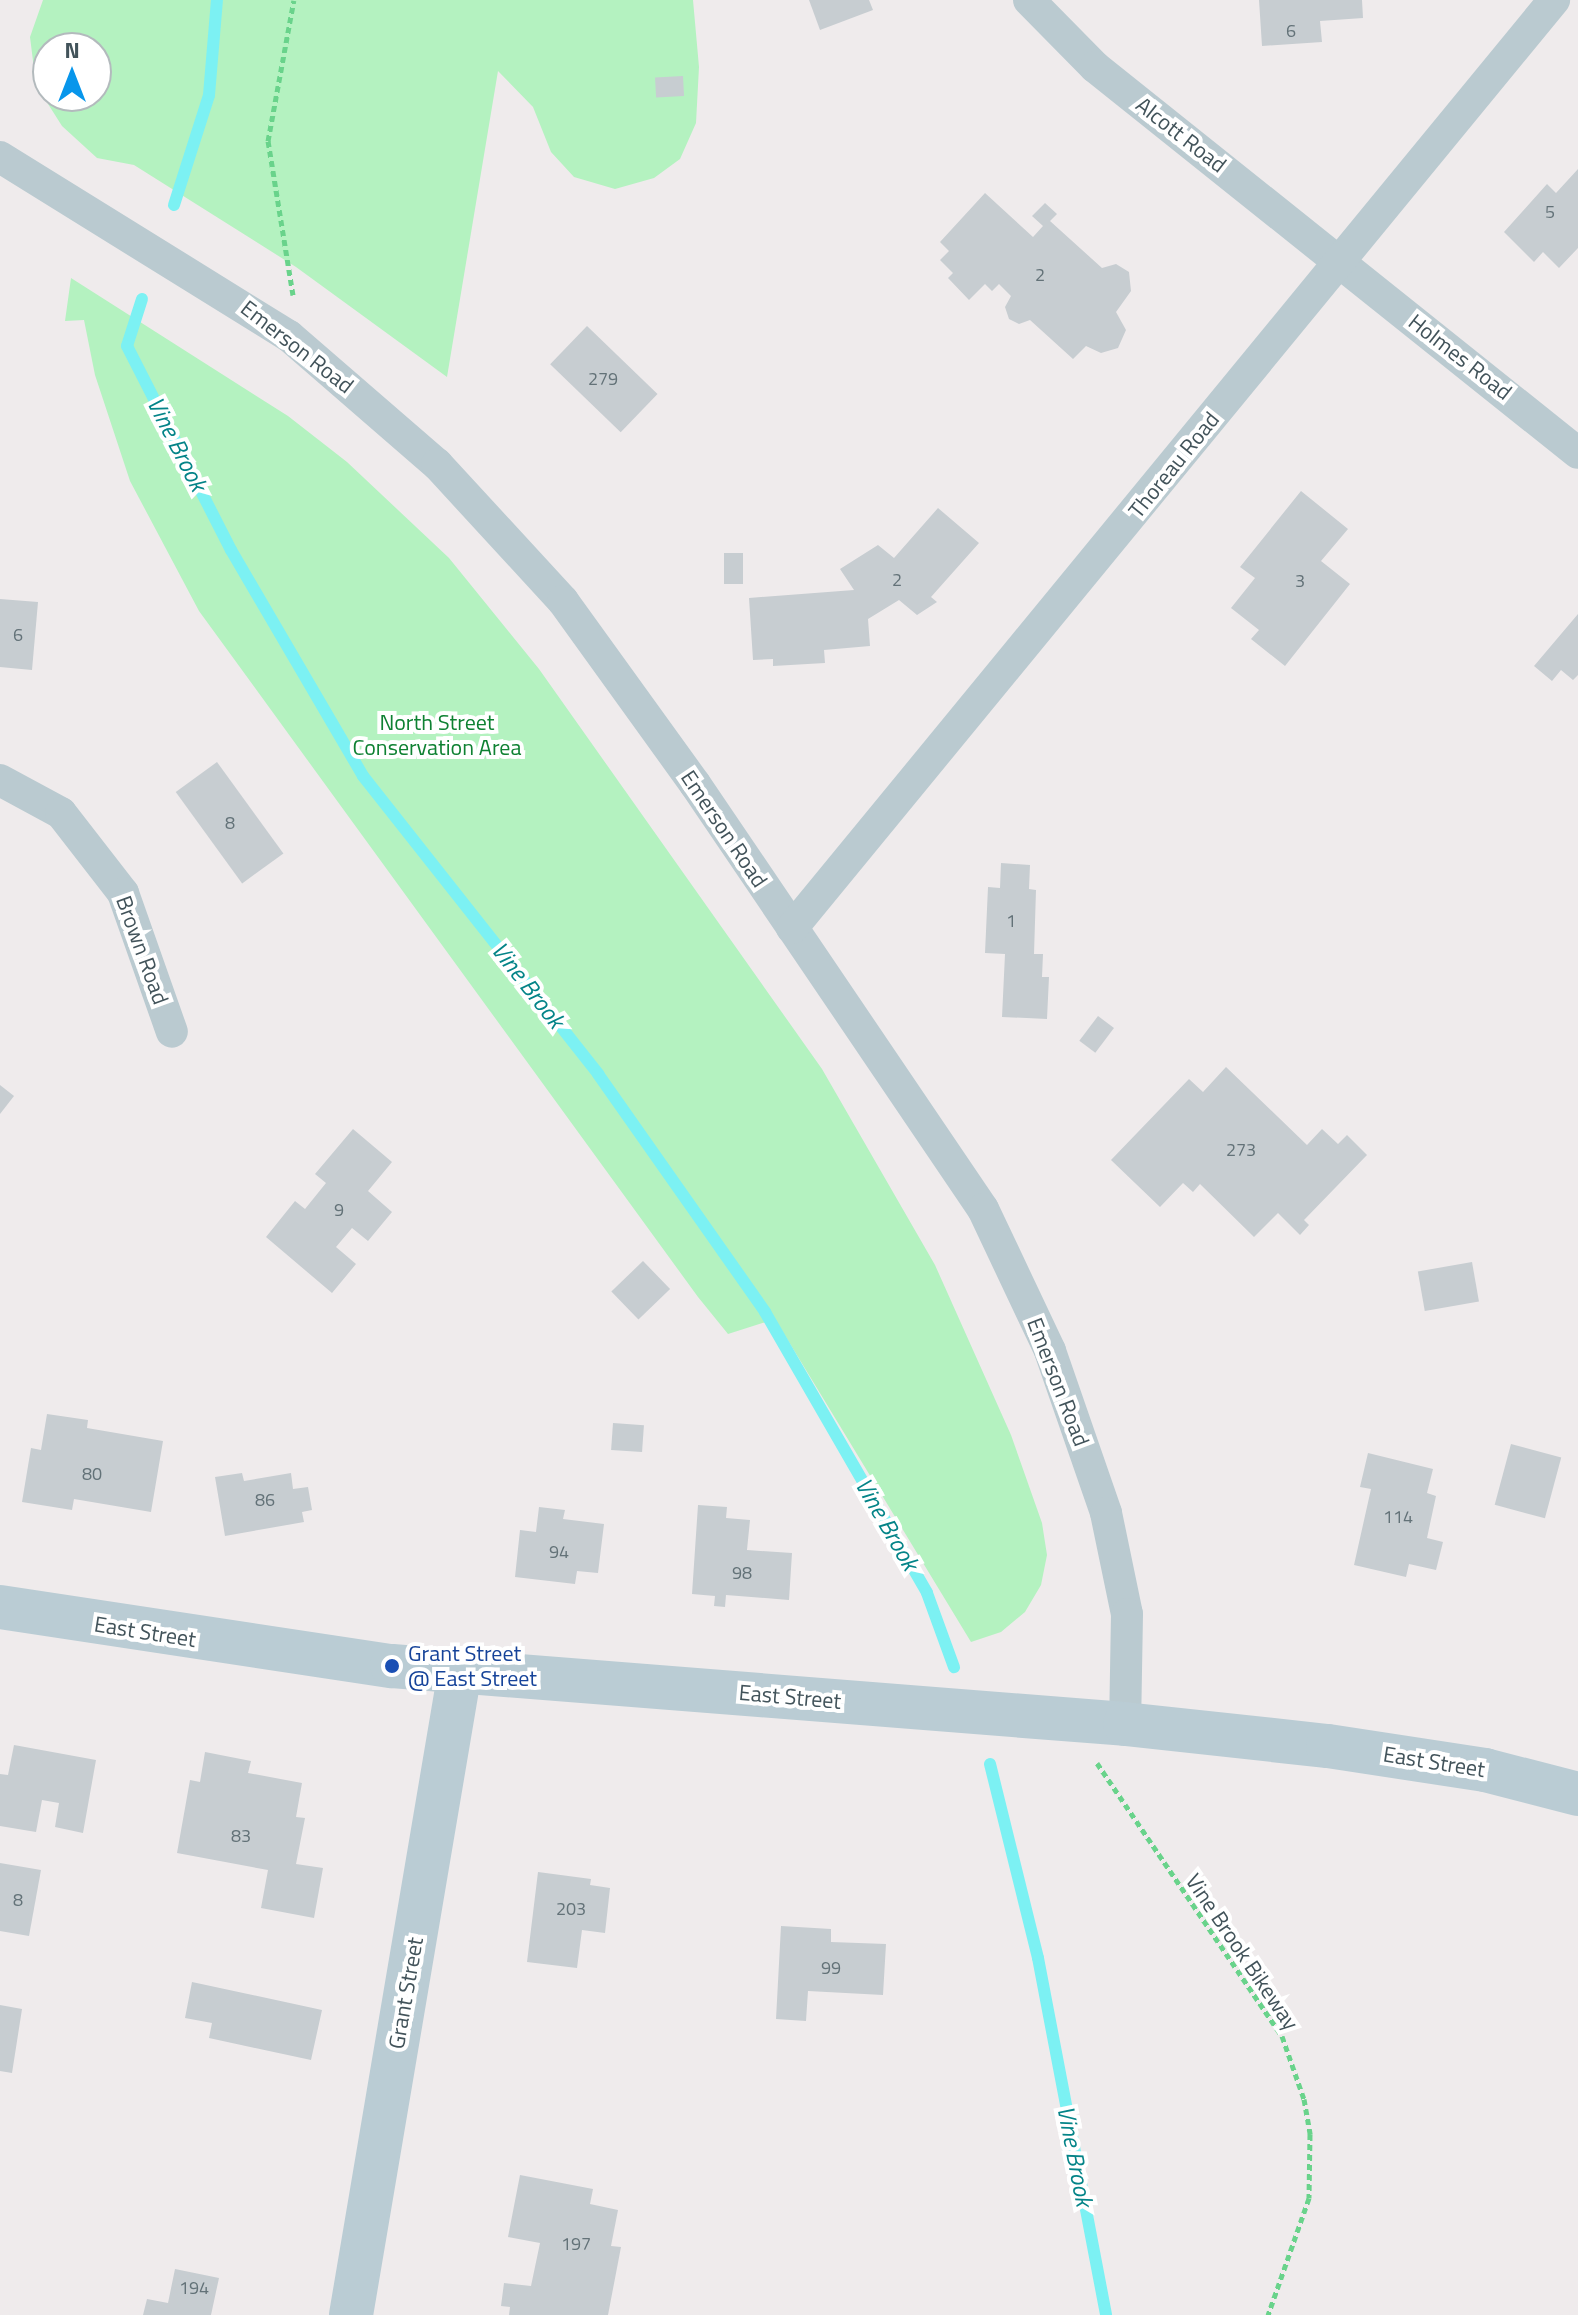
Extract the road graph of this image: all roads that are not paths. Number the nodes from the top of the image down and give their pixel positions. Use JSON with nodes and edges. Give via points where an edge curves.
{"nodes":[{"id":1,"x":1029,"y":0,"type":"edge"},
{"id":2,"x":1554,"y":0,"type":"edge"},
{"id":3,"x":0,"y":157,"type":"edge"},
{"id":4,"x":1340,"y":262,"type":"junction"},
{"id":5,"x":1578,"y":453,"type":"edge"},
{"id":6,"x":0,"y":780,"type":"edge"},
{"id":7,"x":792,"y":928,"type":"junction"},
{"id":8,"x":172,"y":1032,"type":"dead end"},
{"id":9,"x":0,"y":1607,"type":"edge"},
{"id":10,"x":460,"y":1671,"type":"junction"},
{"id":11,"x":1125,"y":1724,"type":"junction"},
{"id":12,"x":1578,"y":1794,"type":"edge"},
{"id":13,"x":351,"y":2315,"type":"edge"}],
"edges":[{"from":1,"to":4,"type":"street","name":"Alcott Road","via":[[1095,67]]},
{"from":2,"to":4,"type":"street","name":"Thoreau Road"},
{"from":3,"to":7,"type":"street","name":"Emerson Road","via":[[289,336],[437,464],[563,601]]},
{"from":4,"to":5,"type":"street","name":"Holmes Road"},
{"from":4,"to":7,"type":"street","name":"Thoreau Road"},
{"from":6,"to":8,"type":"street","name":"Brown Road","via":[[61,813],[123,893]]},
{"from":7,"to":11,"type":"street","name":"Emerson Road","via":[[983,1209],[1050,1351],[1106,1513],[1124,1600]]},
{"from":9,"to":10,"type":"street","name":"East Street","via":[[207,1642]]},
{"from":10,"to":11,"type":"street","name":"East Street"},
{"from":10,"to":13,"type":"street","name":"Grant Street"},
{"from":11,"to":12,"type":"street","name":"East Street","via":[[1437,1761]]}]}
